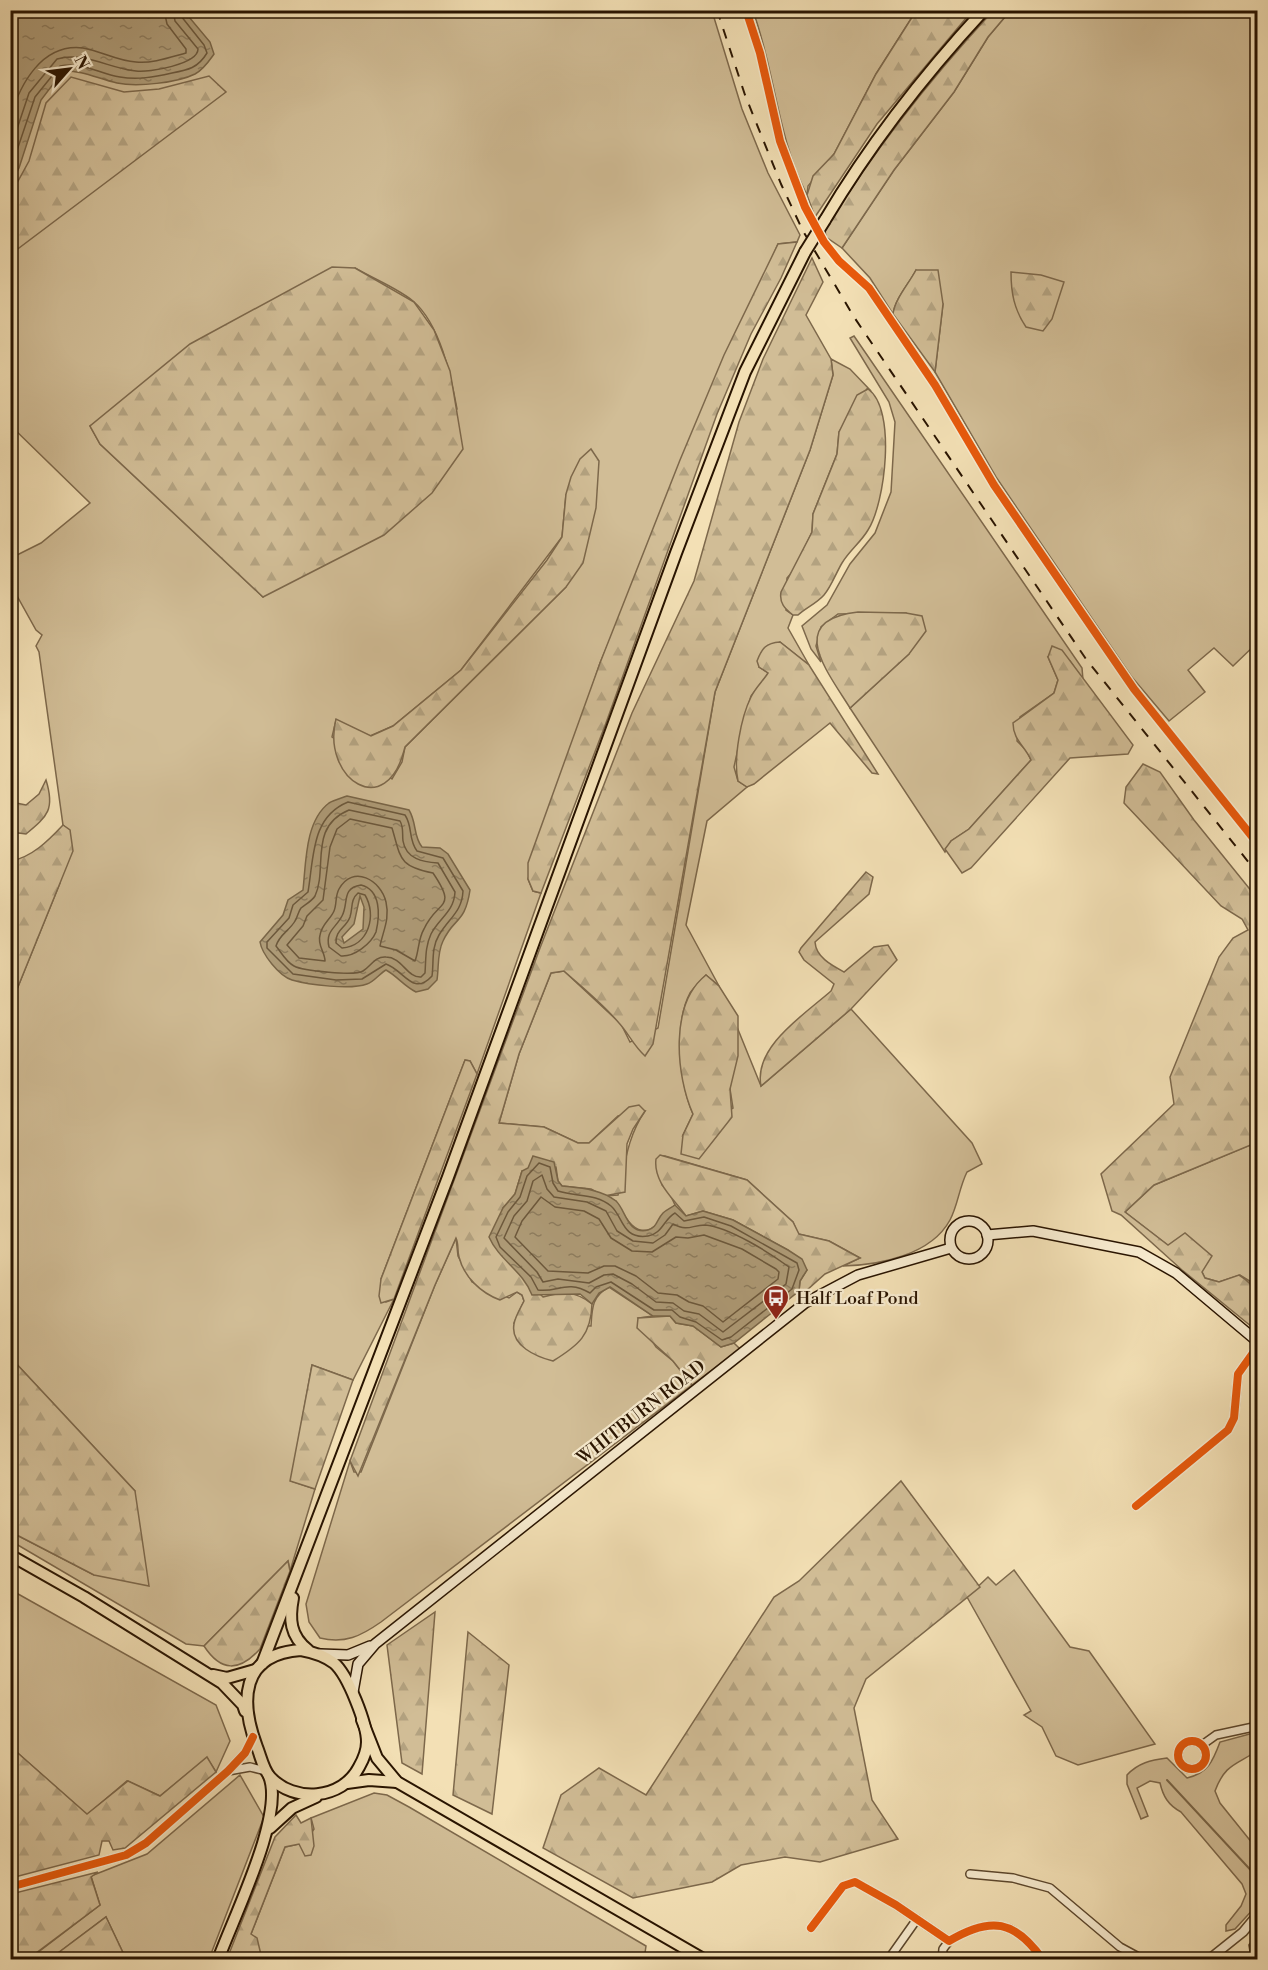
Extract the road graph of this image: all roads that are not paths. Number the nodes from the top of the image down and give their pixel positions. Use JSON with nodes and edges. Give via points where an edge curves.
{"nodes":[{"id":1,"x":984,"y":10,"type":"edge"},
{"id":2,"x":987,"y":1235,"type":"junction"},
{"id":3,"x":951,"y":1248,"type":"junction"},
{"id":4,"x":1257,"y":1344,"type":"edge"},
{"id":5,"x":1136,"y":1506,"type":"dead end"},
{"id":6,"x":10,"y":1556,"type":"edge"},
{"id":7,"x":297,"y":1580,"type":"junction"},
{"id":8,"x":375,"y":1644,"type":"junction"},
{"id":9,"x":313,"y":1652,"type":"junction"},
{"id":10,"x":259,"y":1667,"type":"junction"},
{"id":11,"x":203,"y":1673,"type":"junction"},
{"id":12,"x":352,"y":1692,"type":"junction"},
{"id":13,"x":362,"y":1720,"type":"junction"},
{"id":14,"x":1257,"y":1726,"type":"edge"},
{"id":15,"x":252,"y":1731,"type":"junction"},
{"id":16,"x":1202,"y":1745,"type":"junction"},
{"id":17,"x":228,"y":1771,"type":"junction"},
{"id":18,"x":268,"y":1774,"type":"junction"},
{"id":19,"x":397,"y":1782,"type":"junction"},
{"id":20,"x":347,"y":1783,"type":"junction"},
{"id":21,"x":326,"y":1794,"type":"junction"},
{"id":22,"x":269,"y":1828,"type":"junction"},
{"id":23,"x":970,"y":1875,"type":"dead end"},
{"id":24,"x":10,"y":1887,"type":"edge"},
{"id":25,"x":1257,"y":1914,"type":"edge"},
{"id":26,"x":917,"y":1919,"type":"junction"},
{"id":27,"x":811,"y":1928,"type":"dead end"},
{"id":28,"x":949,"y":1941,"type":"junction"},
{"id":29,"x":218,"y":1959,"type":"edge"},
{"id":30,"x":705,"y":1959,"type":"edge"},
{"id":31,"x":888,"y":1959,"type":"edge"},
{"id":32,"x":942,"y":1959,"type":"edge"},
{"id":33,"x":1043,"y":1959,"type":"edge"},
{"id":34,"x":1144,"y":1959,"type":"edge"},
{"id":35,"x":1208,"y":1959,"type":"edge"}],
"edges":[{"from":1,"to":7,"type":"main road","bridge":true,"via":[[909,95],[854,172],[805,252],[745,372]]},
{"from":2,"to":3,"type":"main road","via":[[985,1250],[978,1257],[962,1258]]},
{"from":2,"to":3,"type":"main road","via":[[977,1223],[964,1221],[950,1235]]},
{"from":2,"to":4,"type":"main road","via":[[1033,1231],[1139,1252],[1176,1273]]},
{"from":3,"to":8,"type":"main road","name":"WHITBURN ROAD","via":[[858,1275],[805,1304]]},
{"from":4,"to":5,"type":"street","via":[[1238,1374],[1234,1418],[1228,1430]]},
{"from":6,"to":11,"type":"main road","via":[[84,1597]]},
{"from":7,"to":9,"type":"main road","via":[[290,1623],[297,1642]]},
{"from":7,"to":10,"type":"main road"},
{"from":8,"to":9,"type":"main road","name":"WHITBURN ROAD","via":[[348,1655]]},
{"from":8,"to":12,"type":"main road","name":"WHITBURN ROAD","via":[[358,1664]]},
{"from":9,"to":10,"type":"main road","via":[[289,1651]]},
{"from":9,"to":12,"type":"main road","via":[[334,1663]]},
{"from":10,"to":11,"type":"main road","via":[[227,1678]]},
{"from":10,"to":15,"type":"main road","via":[[247,1690]]},
{"from":11,"to":15,"type":"main road","via":[[222,1683],[243,1705]]},
{"from":12,"to":13,"type":"main road"},
{"from":13,"to":19,"type":"main road","via":[[378,1758]]},
{"from":13,"to":20,"type":"main road","via":[[365,1750],[355,1775]]},
{"from":14,"to":16,"type":"street","via":[[1216,1735]]},
{"from":15,"to":17,"type":"street","via":[[245,1753]]},
{"from":15,"to":18,"type":"main road"},
{"from":16,"to":16,"type":"street","via":[[1206,1755],[1203,1764],[1191,1769],[1182,1765],[1178,1754],[1182,1744],[1191,1741]]},
{"from":17,"to":18,"type":"street","via":[[250,1767]]},
{"from":17,"to":24,"type":"street","via":[[146,1843],[126,1855]]},
{"from":18,"to":21,"type":"main road","via":[[298,1793]]},
{"from":18,"to":22,"type":"main road","via":[[274,1801]]},
{"from":19,"to":20,"type":"main road"},
{"from":19,"to":30,"type":"main road"},
{"from":20,"to":21,"type":"main road"},
{"from":21,"to":22,"type":"main road","via":[[298,1804]]},
{"from":22,"to":29,"type":"main road"},
{"from":23,"to":34,"type":"street","via":[[1013,1878],[1050,1888],[1120,1947]]},
{"from":25,"to":35,"type":"street","via":[[1243,1932]]},
{"from":26,"to":27,"type":"street","via":[[855,1882],[843,1886]]},
{"from":26,"to":28,"type":"street"},
{"from":26,"to":31,"type":"street"},
{"from":28,"to":32,"type":"street"},
{"from":28,"to":33,"type":"street","via":[[993,1924],[1005,1925],[1027,1938]]}]}
